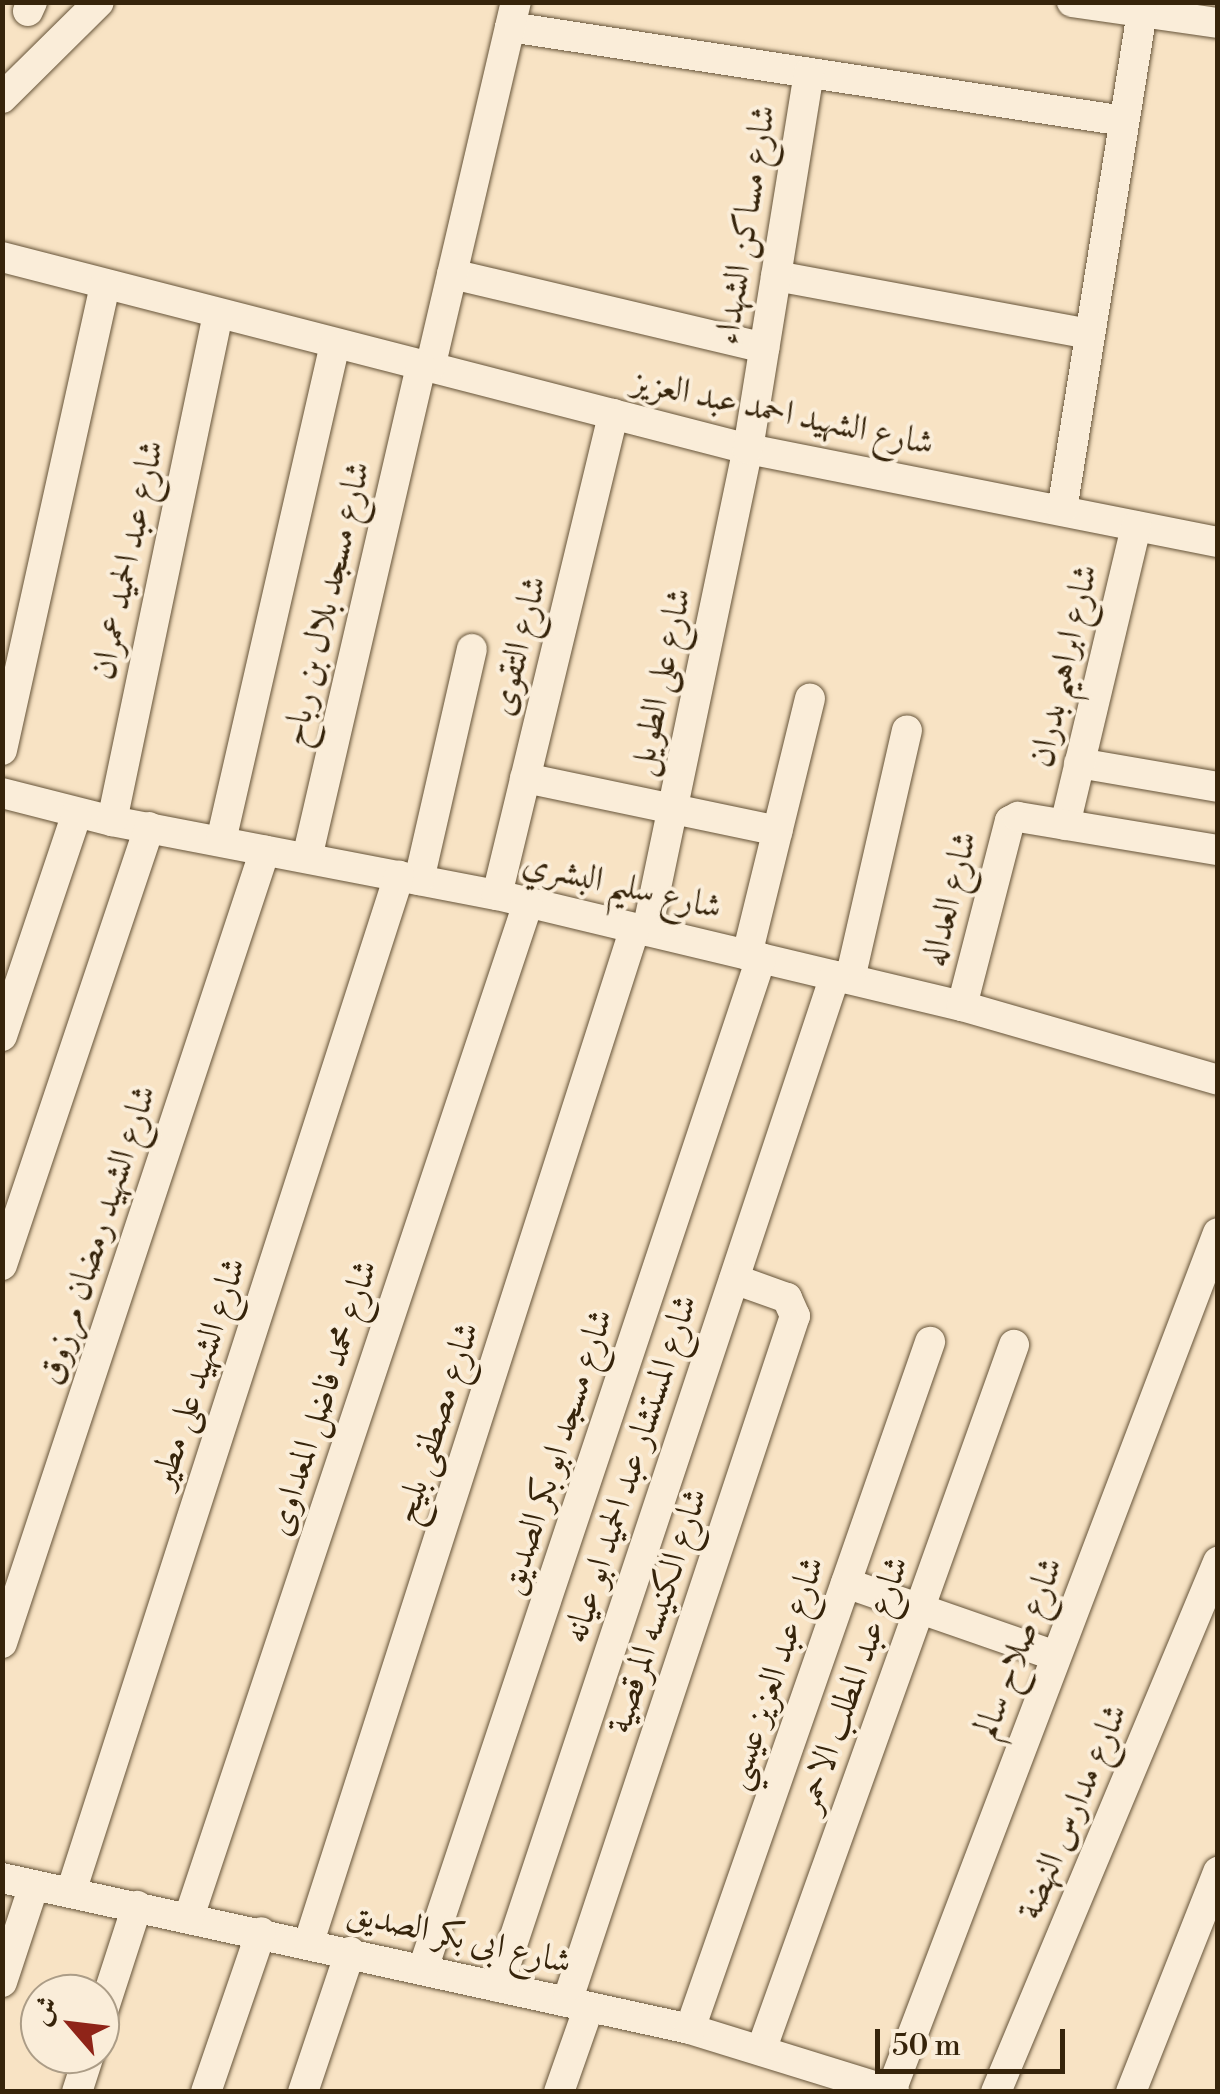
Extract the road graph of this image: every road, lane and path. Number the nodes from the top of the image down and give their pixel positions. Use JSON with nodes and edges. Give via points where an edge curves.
{"nodes":[{"id":1,"x":99,"y":2,"type":"edge"},
{"id":2,"x":1072,"y":2,"type":"edge"},
{"id":3,"x":1142,"y":12,"type":"junction"},
{"id":4,"x":513,"y":15,"type":"edge"},
{"id":5,"x":1218,"y":23,"type":"edge"},
{"id":6,"x":809,"y":73,"type":"junction"},
{"id":7,"x":2,"y":98,"type":"edge"},
{"id":8,"x":1124,"y":121,"type":"junction"},
{"id":9,"x":2,"y":257,"type":"edge"},
{"id":10,"x":452,"y":274,"type":"junction"},
{"id":11,"x":776,"y":276,"type":"junction"},
{"id":12,"x":106,"y":284,"type":"junction"},
{"id":13,"x":218,"y":314,"type":"junction"},
{"id":14,"x":1090,"y":334,"type":"junction"},
{"id":15,"x":335,"y":344,"type":"junction"},
{"id":16,"x":764,"y":348,"type":"junction"},
{"id":17,"x":425,"y":367,"type":"junction"},
{"id":18,"x":613,"y":414,"type":"junction"},
{"id":19,"x":748,"y":449,"type":"junction"},
{"id":20,"x":1062,"y":510,"type":"junction"},
{"id":21,"x":1136,"y":526,"type":"junction"},
{"id":22,"x":1218,"y":542,"type":"edge"},
{"id":23,"x":472,"y":648,"type":"dead end"},
{"id":24,"x":810,"y":699,"type":"dead end"},
{"id":25,"x":907,"y":730,"type":"dead end"},
{"id":26,"x":2,"y":750,"type":"edge"},
{"id":27,"x":1080,"y":763,"type":"junction"},
{"id":28,"x":525,"y":778,"type":"junction"},
{"id":29,"x":1218,"y":786,"type":"edge"},
{"id":30,"x":3,"y":795,"type":"edge"},
{"id":31,"x":673,"y":809,"type":"junction"},
{"id":32,"x":78,"y":813,"type":"junction"},
{"id":33,"x":112,"y":821,"type":"junction"},
{"id":34,"x":1065,"y":825,"type":"junction"},
{"id":35,"x":149,"y":827,"type":"junction"},
{"id":36,"x":778,"y":830,"type":"junction"},
{"id":37,"x":221,"y":841,"type":"junction"},
{"id":38,"x":265,"y":850,"type":"junction"},
{"id":39,"x":1218,"y":850,"type":"edge"},
{"id":40,"x":307,"y":858,"type":"junction"},
{"id":41,"x":409,"y":878,"type":"junction"},
{"id":42,"x":497,"y":896,"type":"junction"},
{"id":43,"x":528,"y":903,"type":"junction"},
{"id":44,"x":641,"y":929,"type":"junction"},
{"id":45,"x":754,"y":956,"type":"junction"},
{"id":46,"x":843,"y":978,"type":"junction"},
{"id":47,"x":962,"y":1006,"type":"junction"},
{"id":48,"x":2,"y":1036,"type":"edge"},
{"id":49,"x":1218,"y":1080,"type":"edge"},
{"id":50,"x":1218,"y":1233,"type":"edge"},
{"id":51,"x":2,"y":1264,"type":"edge"},
{"id":52,"x":734,"y":1279,"type":"junction"},
{"id":53,"x":930,"y":1342,"type":"dead end"},
{"id":54,"x":1014,"y":1345,"type":"dead end"},
{"id":55,"x":1218,"y":1562,"type":"edge"},
{"id":56,"x":846,"y":1583,"type":"junction"},
{"id":57,"x":920,"y":1608,"type":"junction"},
{"id":58,"x":2,"y":1643,"type":"edge"},
{"id":59,"x":1056,"y":1656,"type":"junction"},
{"id":60,"x":1218,"y":1872,"type":"edge"},
{"id":61,"x":2,"y":1878,"type":"edge"},
{"id":62,"x":34,"y":1885,"type":"junction"},
{"id":63,"x":71,"y":1892,"type":"junction"},
{"id":64,"x":136,"y":1906,"type":"junction"},
{"id":65,"x":189,"y":1917,"type":"junction"},
{"id":66,"x":261,"y":1932,"type":"junction"},
{"id":67,"x":309,"y":1942,"type":"junction"},
{"id":68,"x":350,"y":1952,"type":"junction"},
{"id":69,"x":424,"y":1969,"type":"junction"},
{"id":70,"x":115,"y":1974,"type":"edge"},
{"id":71,"x":2,"y":1982,"type":"edge"},
{"id":72,"x":498,"y":1987,"type":"junction"},
{"id":73,"x":578,"y":2004,"type":"junction"},
{"id":74,"x":690,"y":2029,"type":"junction"},
{"id":75,"x":762,"y":2048,"type":"junction"},
{"id":76,"x":893,"y":2091,"type":"edge"},
{"id":77,"x":206,"y":2092,"type":"edge"},
{"id":78,"x":303,"y":2092,"type":"edge"},
{"id":79,"x":559,"y":2092,"type":"edge"},
{"id":80,"x":996,"y":2092,"type":"edge"},
{"id":81,"x":1131,"y":2092,"type":"edge"}],
"edges":[{"from":1,"to":7,"type":"street"},
{"from":2,"to":3,"type":"street"},
{"from":3,"to":5,"type":"street"},
{"from":3,"to":8,"type":"street"},
{"from":4,"to":6,"type":"street"},
{"from":4,"to":10,"type":"street","name":"شارع مسجد بلال بن رباح"},
{"from":6,"to":8,"type":"street"},
{"from":6,"to":11,"type":"street","name":"شارع مساكن الشهداء"},
{"from":8,"to":14,"type":"street"},
{"from":9,"to":12,"type":"street","name":"شارع الشهيد احمد عبد العزيز"},
{"from":10,"to":16,"type":"street"},
{"from":10,"to":17,"type":"street","name":"شارع مسجد بلال بن رباح"},
{"from":11,"to":14,"type":"street"},
{"from":11,"to":16,"type":"street","name":"شارع مساكن الشهداء"},
{"from":12,"to":13,"type":"street","name":"شارع الشهيد احمد عبد العزيز"},
{"from":12,"to":26,"type":"street"},
{"from":13,"to":15,"type":"street","name":"شارع الشهيد احمد عبد العزيز"},
{"from":13,"to":33,"type":"street","name":"شارع عبد الحميد عمران"},
{"from":14,"to":20,"type":"street"},
{"from":15,"to":17,"type":"street","name":"شارع الشهيد احمد عبد العزيز"},
{"from":15,"to":37,"type":"street"},
{"from":16,"to":19,"type":"street","name":"شارع مساكن الشهداء"},
{"from":17,"to":18,"type":"street","name":"شارع الشهيد احمد عبد العزيز"},
{"from":17,"to":40,"type":"street","name":"شارع مسجد بلال بن رباح"},
{"from":18,"to":19,"type":"street","name":"شارع الشهيد احمد عبد العزيز"},
{"from":18,"to":28,"type":"street","name":"شارع التقوى"},
{"from":19,"to":20,"type":"street","name":"شارع الشهيد احمد عبد العزيز"},
{"from":19,"to":31,"type":"street","name":"شارع على الطويل"},
{"from":20,"to":21,"type":"street","name":"شارع الشهيد احمد عبد العزيز"},
{"from":21,"to":22,"type":"street","name":"شارع الشهيد احمد عبد العزيز"},
{"from":21,"to":27,"type":"street","name":"شارع ابراهيم بدران"},
{"from":23,"to":41,"type":"street","name":"شارع الشهيد على مطير"},
{"from":24,"to":36,"type":"street","name":"شارع مسجد ابو بكر الصديق"},
{"from":25,"to":46,"type":"street","name":"شارع المستشار عبد الحميد ابو عيانه"},
{"from":27,"to":29,"type":"street"},
{"from":27,"to":34,"type":"street","name":"شارع ابراهيم بدران"},
{"from":28,"to":31,"type":"street"},
{"from":28,"to":42,"type":"street","name":"شارع التقوى"},
{"from":30,"to":32,"type":"street","name":"شارع سليم البشري"},
{"from":31,"to":36,"type":"street"},
{"from":31,"to":44,"type":"street","name":"شارع على الطويل"},
{"from":32,"to":33,"type":"street","name":"شارع سليم البشري"},
{"from":32,"to":48,"type":"street"},
{"from":33,"to":35,"type":"street","name":"شارع سليم البشري"},
{"from":34,"to":39,"type":"street"},
{"from":34,"to":47,"type":"street","name":"شارع العداله","via":[[1018,817],[1007,824]]},
{"from":35,"to":37,"type":"street","name":"شارع سليم البشري"},
{"from":35,"to":51,"type":"street"},
{"from":36,"to":45,"type":"street","name":"شارع مسجد ابو بكر الصديق"},
{"from":37,"to":38,"type":"street","name":"شارع سليم البشري"},
{"from":38,"to":40,"type":"street","name":"شارع سليم البشري"},
{"from":38,"to":58,"type":"street","name":"شارع الشهيد رمضان مرزوق"},
{"from":40,"to":41,"type":"street","name":"شارع سليم البشري"},
{"from":41,"to":42,"type":"street","name":"شارع سليم البشري"},
{"from":41,"to":63,"type":"street","name":"شارع الشهيد على مطير"},
{"from":42,"to":43,"type":"street","name":"شارع سليم البشري"},
{"from":43,"to":44,"type":"street","name":"شارع سليم البشري"},
{"from":43,"to":65,"type":"street","name":"شارع محمد فاضل المعداوى"},
{"from":44,"to":45,"type":"street","name":"شارع سليم البشري"},
{"from":44,"to":67,"type":"street","name":"شارع مصطفى بليح"},
{"from":45,"to":46,"type":"street","name":"شارع سليم البشري"},
{"from":45,"to":69,"type":"street","name":"شارع مسجد ابو بكر الصديق"},
{"from":46,"to":47,"type":"street","name":"شارع سليم البشري"},
{"from":46,"to":52,"type":"street","name":"شارع المستشار عبد الحميد ابو عيانه"},
{"from":47,"to":49,"type":"street","name":"شارع سليم البشري"},
{"from":50,"to":59,"type":"street","name":"شارع صلاح سالم"},
{"from":52,"to":72,"type":"street","name":"شارع المستشار عبد الحميد ابو عيانه"},
{"from":52,"to":73,"type":"street","name":"شارع الكنيسه المرقصية","via":[[787,1298],[795,1316]]},
{"from":53,"to":56,"type":"street","name":"شارع عبد العزيز عيسي"},
{"from":54,"to":57,"type":"street","name":"شارع عبد المطلب الاحمر"},
{"from":55,"to":80,"type":"street","name":"شارع مدارس النهضة"},
{"from":56,"to":57,"type":"street"},
{"from":56,"to":74,"type":"street","name":"شارع عبد العزيز عيسي"},
{"from":57,"to":59,"type":"street"},
{"from":57,"to":75,"type":"street","name":"شارع عبد المطلب الاحمر"},
{"from":59,"to":76,"type":"street","name":"شارع صلاح سالم"},
{"from":60,"to":81,"type":"street"},
{"from":61,"to":62,"type":"street","name":"شارع ابى بكر الصديق"},
{"from":62,"to":63,"type":"street","name":"شارع ابى بكر الصديق"},
{"from":62,"to":71,"type":"street"},
{"from":63,"to":64,"type":"street","name":"شارع ابى بكر الصديق"},
{"from":64,"to":65,"type":"street","name":"شارع ابى بكر الصديق"},
{"from":64,"to":70,"type":"street"},
{"from":65,"to":66,"type":"street","name":"شارع ابى بكر الصديق"},
{"from":66,"to":67,"type":"street","name":"شارع ابى بكر الصديق"},
{"from":66,"to":77,"type":"street"},
{"from":67,"to":68,"type":"street","name":"شارع ابى بكر الصديق"},
{"from":68,"to":69,"type":"street","name":"شارع ابى بكر الصديق"},
{"from":68,"to":78,"type":"street"},
{"from":69,"to":72,"type":"street","name":"شارع ابى بكر الصديق"},
{"from":72,"to":73,"type":"street","name":"شارع ابى بكر الصديق"},
{"from":73,"to":74,"type":"street","name":"شارع ابى بكر الصديق"},
{"from":73,"to":79,"type":"street","name":"شارع الكنيسه المرقصية"},
{"from":74,"to":75,"type":"street","name":"شارع ابى بكر الصديق"},
{"from":75,"to":76,"type":"street","name":"شارع ابى بكر الصديق"}]}
